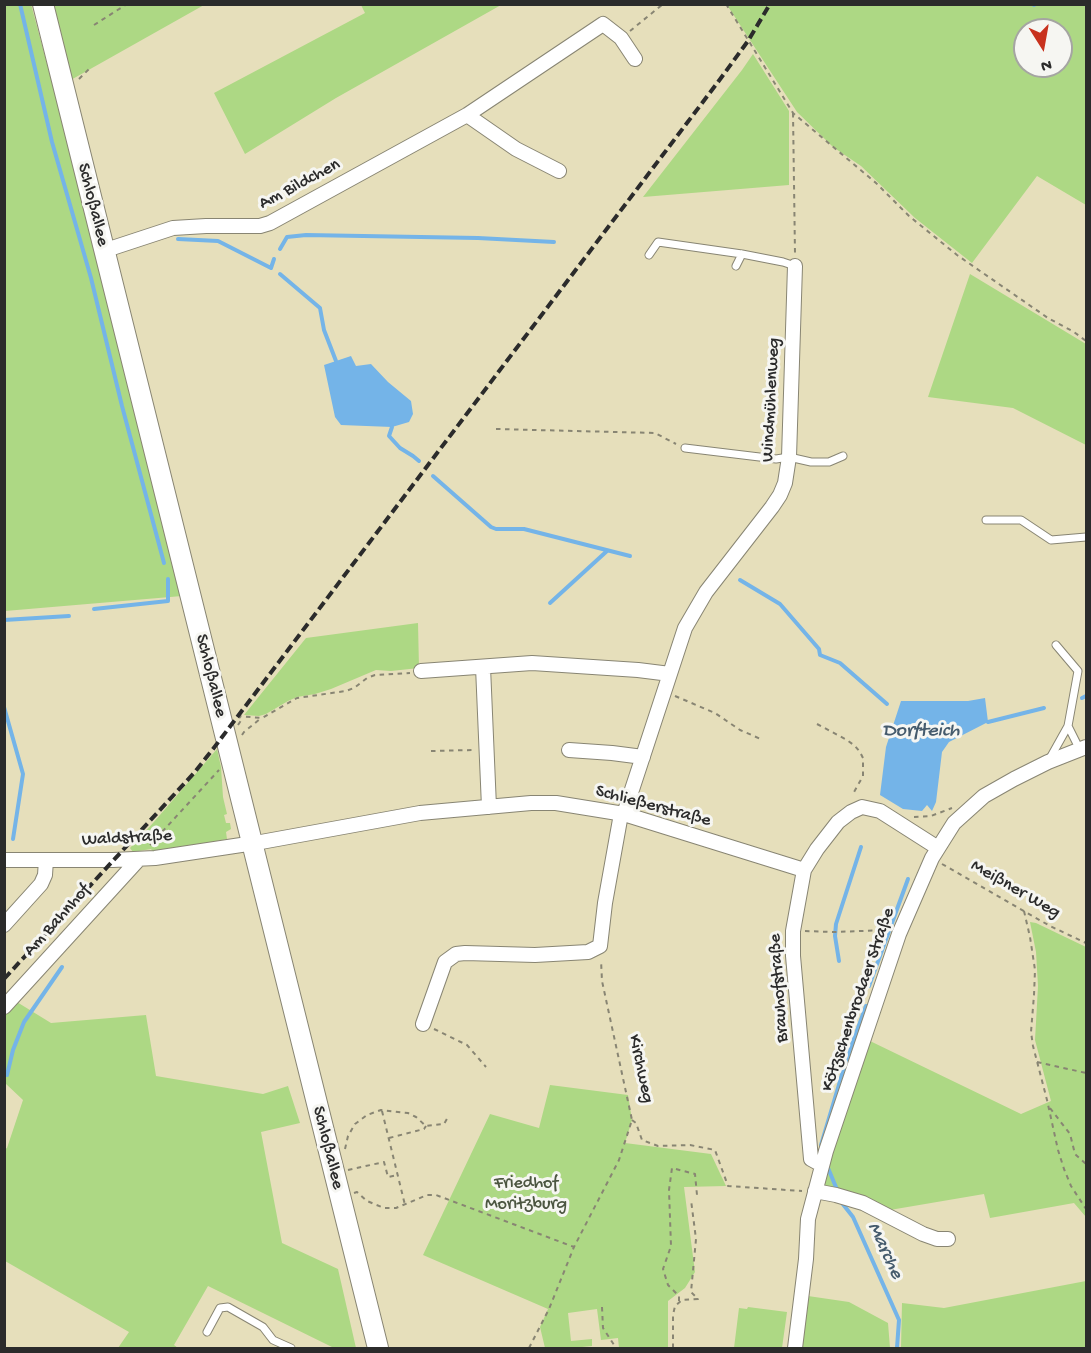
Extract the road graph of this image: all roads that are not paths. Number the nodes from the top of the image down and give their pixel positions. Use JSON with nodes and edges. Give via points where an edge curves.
{"nodes":[{"id":1,"x":43,"y":4,"type":"edge"},
{"id":2,"x":634,"y":59,"type":"dead end"},
{"id":3,"x":467,"y":115,"type":"junction"},
{"id":4,"x":559,"y":171,"type":"dead end"},
{"id":5,"x":103,"y":251,"type":"junction"},
{"id":6,"x":742,"y":254,"type":"junction"},
{"id":7,"x":649,"y":255,"type":"dead end"},
{"id":8,"x":736,"y":266,"type":"dead end"},
{"id":9,"x":795,"y":266,"type":"joint"},
{"id":10,"x":685,"y":448,"type":"road end"},
{"id":11,"x":843,"y":456,"type":"dead end"},
{"id":12,"x":789,"y":457,"type":"junction"},
{"id":13,"x":986,"y":520,"type":"dead end"},
{"id":14,"x":1086,"y":537,"type":"edge"},
{"id":15,"x":1056,"y":645,"type":"dead end"},
{"id":16,"x":483,"y":667,"type":"junction"},
{"id":17,"x":421,"y":671,"type":"road end"},
{"id":18,"x":670,"y":674,"type":"junction"},
{"id":19,"x":1068,"y":726,"type":"junction"},
{"id":20,"x":1083,"y":749,"type":"edge"},
{"id":21,"x":569,"y":750,"type":"dead end"},
{"id":22,"x":643,"y":757,"type":"junction"},
{"id":23,"x":1048,"y":762,"type":"junction"},
{"id":24,"x":489,"y":807,"type":"junction"},
{"id":25,"x":623,"y":814,"type":"junction"},
{"id":26,"x":252,"y":843,"type":"junction"},
{"id":27,"x":935,"y":853,"type":"junction"},
{"id":28,"x":4,"y":860,"type":"edge"},
{"id":29,"x":46,"y":860,"type":"junction"},
{"id":30,"x":139,"y":860,"type":"junction"},
{"id":31,"x":804,"y":870,"type":"junction"},
{"id":32,"x":4,"y":925,"type":"edge"},
{"id":33,"x":4,"y":1007,"type":"edge"},
{"id":34,"x":423,"y":1024,"type":"road end"},
{"id":35,"x":822,"y":1165,"type":"junction"},
{"id":36,"x":815,"y":1191,"type":"junction"},
{"id":37,"x":948,"y":1239,"type":"dead end"},
{"id":38,"x":207,"y":1332,"type":"dead end"},
{"id":39,"x":291,"y":1348,"type":"edge"},
{"id":40,"x":378,"y":1348,"type":"edge"},
{"id":41,"x":795,"y":1348,"type":"edge"}],
"edges":[{"from":1,"to":5,"type":"main road","name":"Schloßallee"},
{"from":2,"to":3,"type":"street","name":"Am Bildchen","via":[[621,38],[603,24]]},
{"from":3,"to":4,"type":"street","via":[[516,149]]},
{"from":3,"to":5,"type":"street","name":"Am Bildchen","via":[[270,223],[173,228]]},
{"from":5,"to":26,"type":"main road","name":"Schloßallee"},
{"from":6,"to":7,"type":"lane","via":[[658,242]]},
{"from":6,"to":8,"type":"lane"},
{"from":6,"to":9,"type":"lane"},
{"from":9,"to":12,"type":"street","name":"Windmühlenweg"},
{"from":10,"to":12,"type":"lane","via":[[776,459]]},
{"from":11,"to":12,"type":"lane","via":[[829,462]]},
{"from":12,"to":18,"type":"street","name":"Windmühlenweg","via":[[780,495],[706,592],[685,628]]},
{"from":13,"to":14,"type":"lane","via":[[1021,520],[1051,540]]},
{"from":15,"to":19,"type":"lane","via":[[1078,671]]},
{"from":16,"to":17,"type":"street"},
{"from":16,"to":18,"type":"street","via":[[532,663]]},
{"from":16,"to":24,"type":"street"},
{"from":18,"to":22,"type":"street","name":"Windmühlenweg"},
{"from":19,"to":20,"type":"lane"},
{"from":19,"to":23,"type":"lane"},
{"from":20,"to":23,"type":"street","name":"Kötzschenbrodaer Straße"},
{"from":21,"to":22,"type":"street"},
{"from":22,"to":25,"type":"street","name":"Windmühlenweg"},
{"from":23,"to":27,"type":"street","name":"Kötzschenbrodaer Straße","via":[[986,794],[954,823]]},
{"from":24,"to":25,"type":"street","name":"Schließerstraße","via":[[556,803]]},
{"from":24,"to":26,"type":"street","name":"Schließerstraße","via":[[420,813]]},
{"from":25,"to":31,"type":"street","name":"Schließerstraße"},
{"from":25,"to":34,"type":"street","via":[[600,946],[588,952],[535,955],[456,954],[445,962]]},
{"from":26,"to":30,"type":"street","name":"Waldstraße"},
{"from":26,"to":40,"type":"main road","name":"Schloßallee"},
{"from":27,"to":31,"type":"street","name":"Brauhofstraße","via":[[886,815],[862,807],[838,822]]},
{"from":27,"to":35,"type":"street","name":"Kötzschenbrodaer Straße","via":[[888,964]]},
{"from":28,"to":29,"type":"street","name":"Waldstraße"},
{"from":29,"to":30,"type":"street","name":"Waldstraße"},
{"from":29,"to":32,"type":"street","via":[[41,884]]},
{"from":30,"to":33,"type":"street","name":"Am Bahnhof"},
{"from":31,"to":35,"type":"street","name":"Brauhofstraße","via":[[793,931],[793,956],[811,1159]]},
{"from":35,"to":36,"type":"street","name":"Kötzschenbrodaer Straße"},
{"from":36,"to":37,"type":"street","via":[[863,1203],[923,1234]]},
{"from":36,"to":41,"type":"street","name":"Kötzschenbrodaer Straße","via":[[808,1219]]},
{"from":38,"to":39,"type":"lane","via":[[220,1308],[228,1307],[263,1327],[273,1340]]}]}
